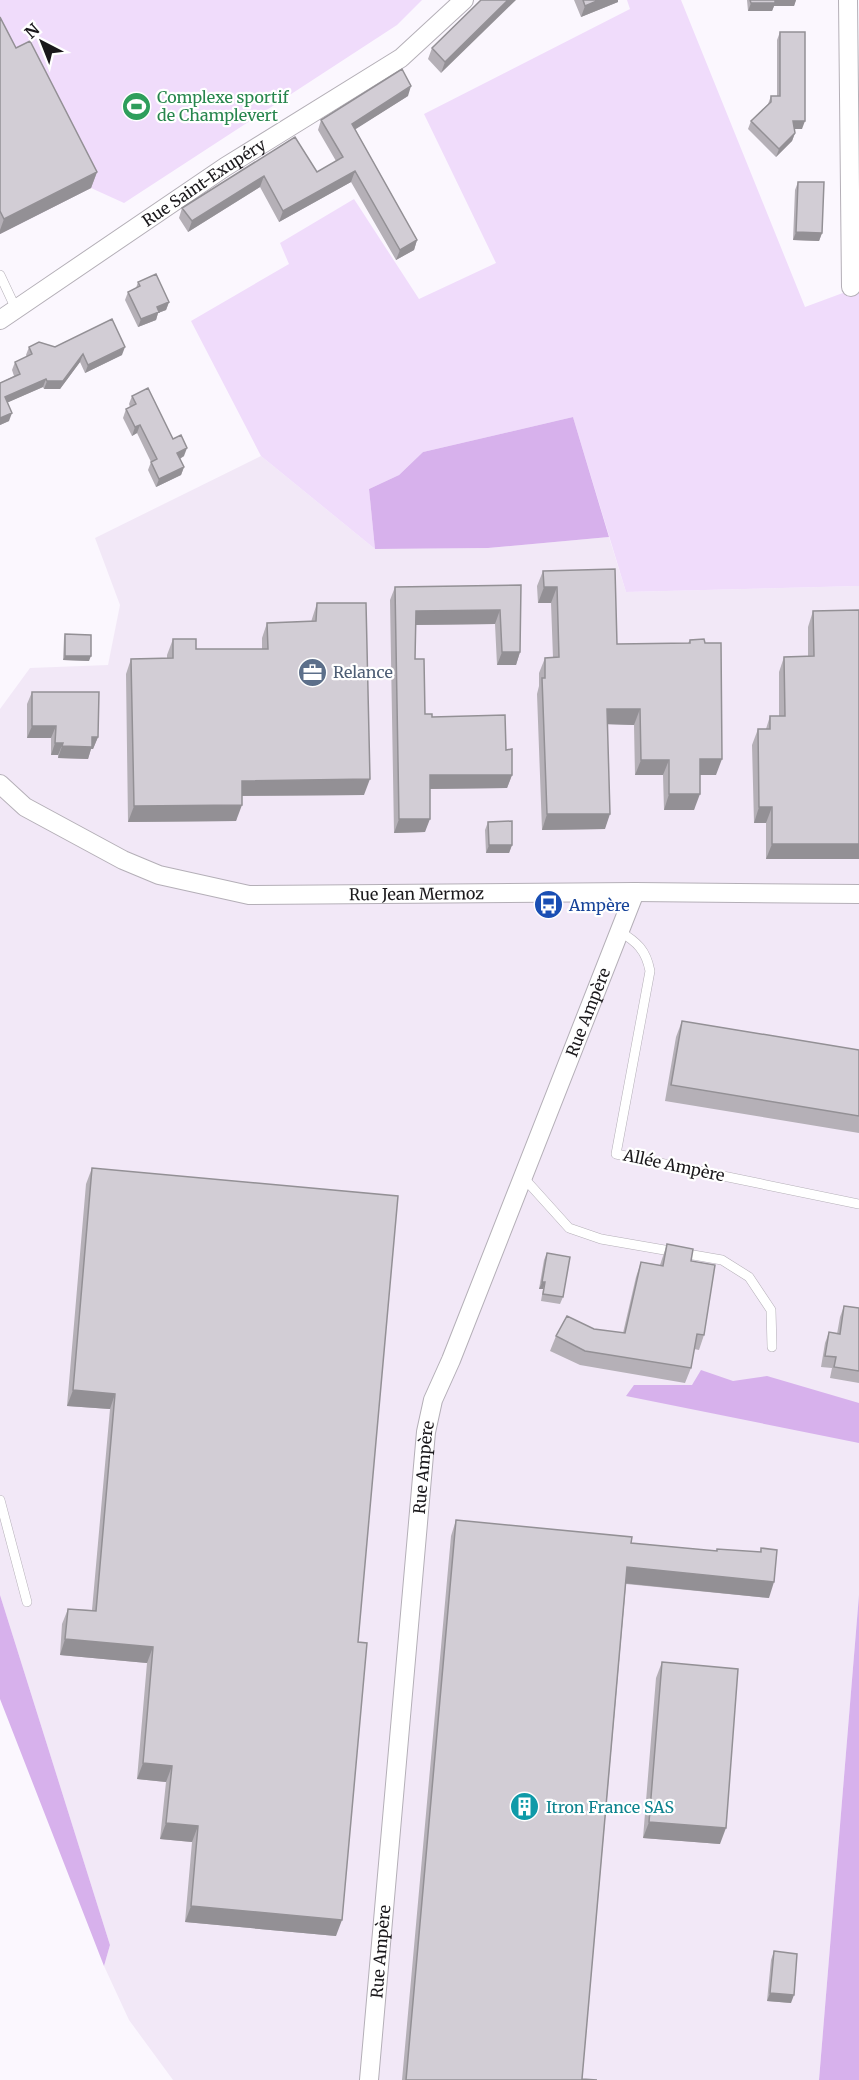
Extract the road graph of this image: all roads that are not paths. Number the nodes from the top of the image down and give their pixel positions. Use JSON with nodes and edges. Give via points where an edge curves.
{"nodes":[{"id":1,"x":464,"y":0,"type":"edge"},
{"id":2,"x":848,"y":0,"type":"edge"},
{"id":3,"x":0,"y":275,"type":"edge"},
{"id":4,"x":851,"y":288,"type":"dead end"},
{"id":5,"x":16,"y":309,"type":"junction"},
{"id":6,"x":0,"y":320,"type":"edge"},
{"id":7,"x":0,"y":784,"type":"edge"},
{"id":8,"x":635,"y":892,"type":"junction"},
{"id":9,"x":859,"y":894,"type":"edge"},
{"id":10,"x":620,"y":931,"type":"junction"},
{"id":11,"x":523,"y":1177,"type":"junction"},
{"id":12,"x":859,"y":1204,"type":"edge"},
{"id":13,"x":772,"y":1347,"type":"dead end"},
{"id":14,"x":0,"y":1500,"type":"edge"},
{"id":15,"x":27,"y":1602,"type":"dead end"},
{"id":16,"x":369,"y":2080,"type":"edge"}],
"edges":[{"from":1,"to":5,"type":"street","name":"Rue Saint-Exupéry","via":[[401,58],[225,167]]},
{"from":2,"to":4,"type":"street"},
{"from":3,"to":5,"type":"lane"},
{"from":5,"to":6,"type":"street","name":"Rue Saint-Exupéry"},
{"from":7,"to":8,"type":"street","name":"Rue Jean Mermoz","via":[[25,807],[123,860],[159,875],[249,894]]},
{"from":8,"to":9,"type":"street","name":"Rue Jean Mermoz"},
{"from":8,"to":10,"type":"street","name":"Rue Ampère"},
{"from":10,"to":11,"type":"street","name":"Rue Ampère"},
{"from":10,"to":12,"type":"lane","name":"Allée Ampère","via":[[637,942],[647,955],[651,971],[616,1154]]},
{"from":11,"to":13,"type":"lane","via":[[568,1228],[601,1239],[722,1260],[748,1277],[771,1310]]},
{"from":11,"to":16,"type":"street","name":"Rue Ampère","via":[[433,1401],[426,1432]]},
{"from":14,"to":15,"type":"lane"}]}
